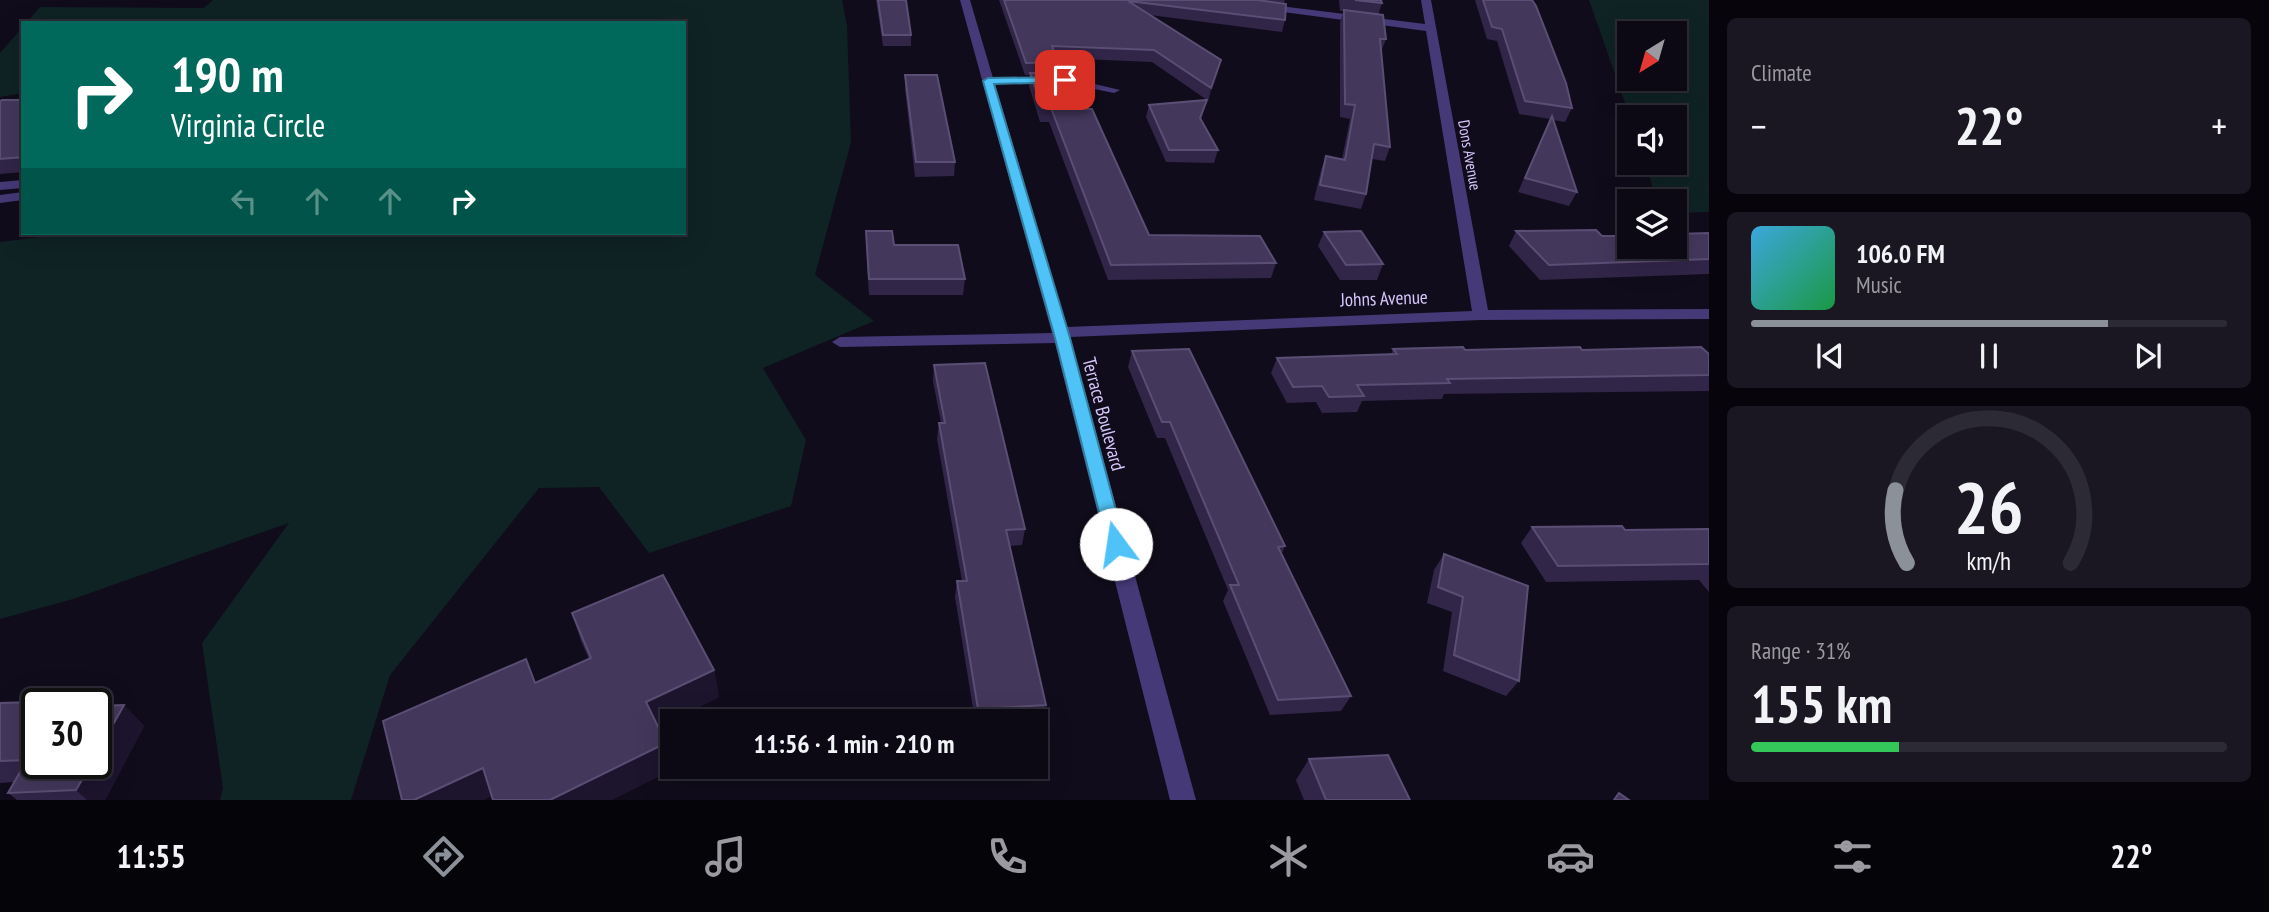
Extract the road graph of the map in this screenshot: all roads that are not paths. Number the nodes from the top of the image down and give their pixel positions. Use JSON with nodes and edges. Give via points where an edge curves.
{"nodes":[{"id":1,"x":965,"y":0,"type":"edge"},
{"id":2,"x":1426,"y":0,"type":"edge"},
{"id":3,"x":1252,"y":5,"type":"edge"},
{"id":4,"x":1430,"y":28,"type":"junction"},
{"id":5,"x":988,"y":81,"type":"junction"},
{"id":6,"x":1114,"y":90,"type":"dead end"},
{"id":7,"x":21,"y":184,"type":"edge"},
{"id":8,"x":0,"y":186,"type":"edge"},
{"id":9,"x":21,"y":197,"type":"edge"},
{"id":10,"x":0,"y":198,"type":"edge"},
{"id":11,"x":1709,"y":314,"type":"edge"},
{"id":12,"x":1481,"y":315,"type":"junction"},
{"id":13,"x":1061,"y":335,"type":"junction"},
{"id":14,"x":840,"y":342,"type":"dead end"},
{"id":15,"x":1183,"y":800,"type":"edge"}],
"edges":[{"from":1,"to":5,"type":"street","name":"Terrace Boulevard"},
{"from":2,"to":4,"type":"street","name":"Dons Avenue"},
{"from":3,"to":4,"type":"street"},
{"from":4,"to":12,"type":"street","name":"Dons Avenue"},
{"from":5,"to":6,"type":"street","via":[[1072,80]]},
{"from":5,"to":13,"type":"street","name":"Terrace Boulevard"},
{"from":7,"to":8,"type":"street"},
{"from":9,"to":10,"type":"street"},
{"from":11,"to":12,"type":"street","name":"Johns Avenue"},
{"from":12,"to":13,"type":"street","name":"Johns Avenue"},
{"from":13,"to":14,"type":"street","name":"Johns Avenue"},
{"from":13,"to":15,"type":"street","name":"Terrace Boulevard"}]}
